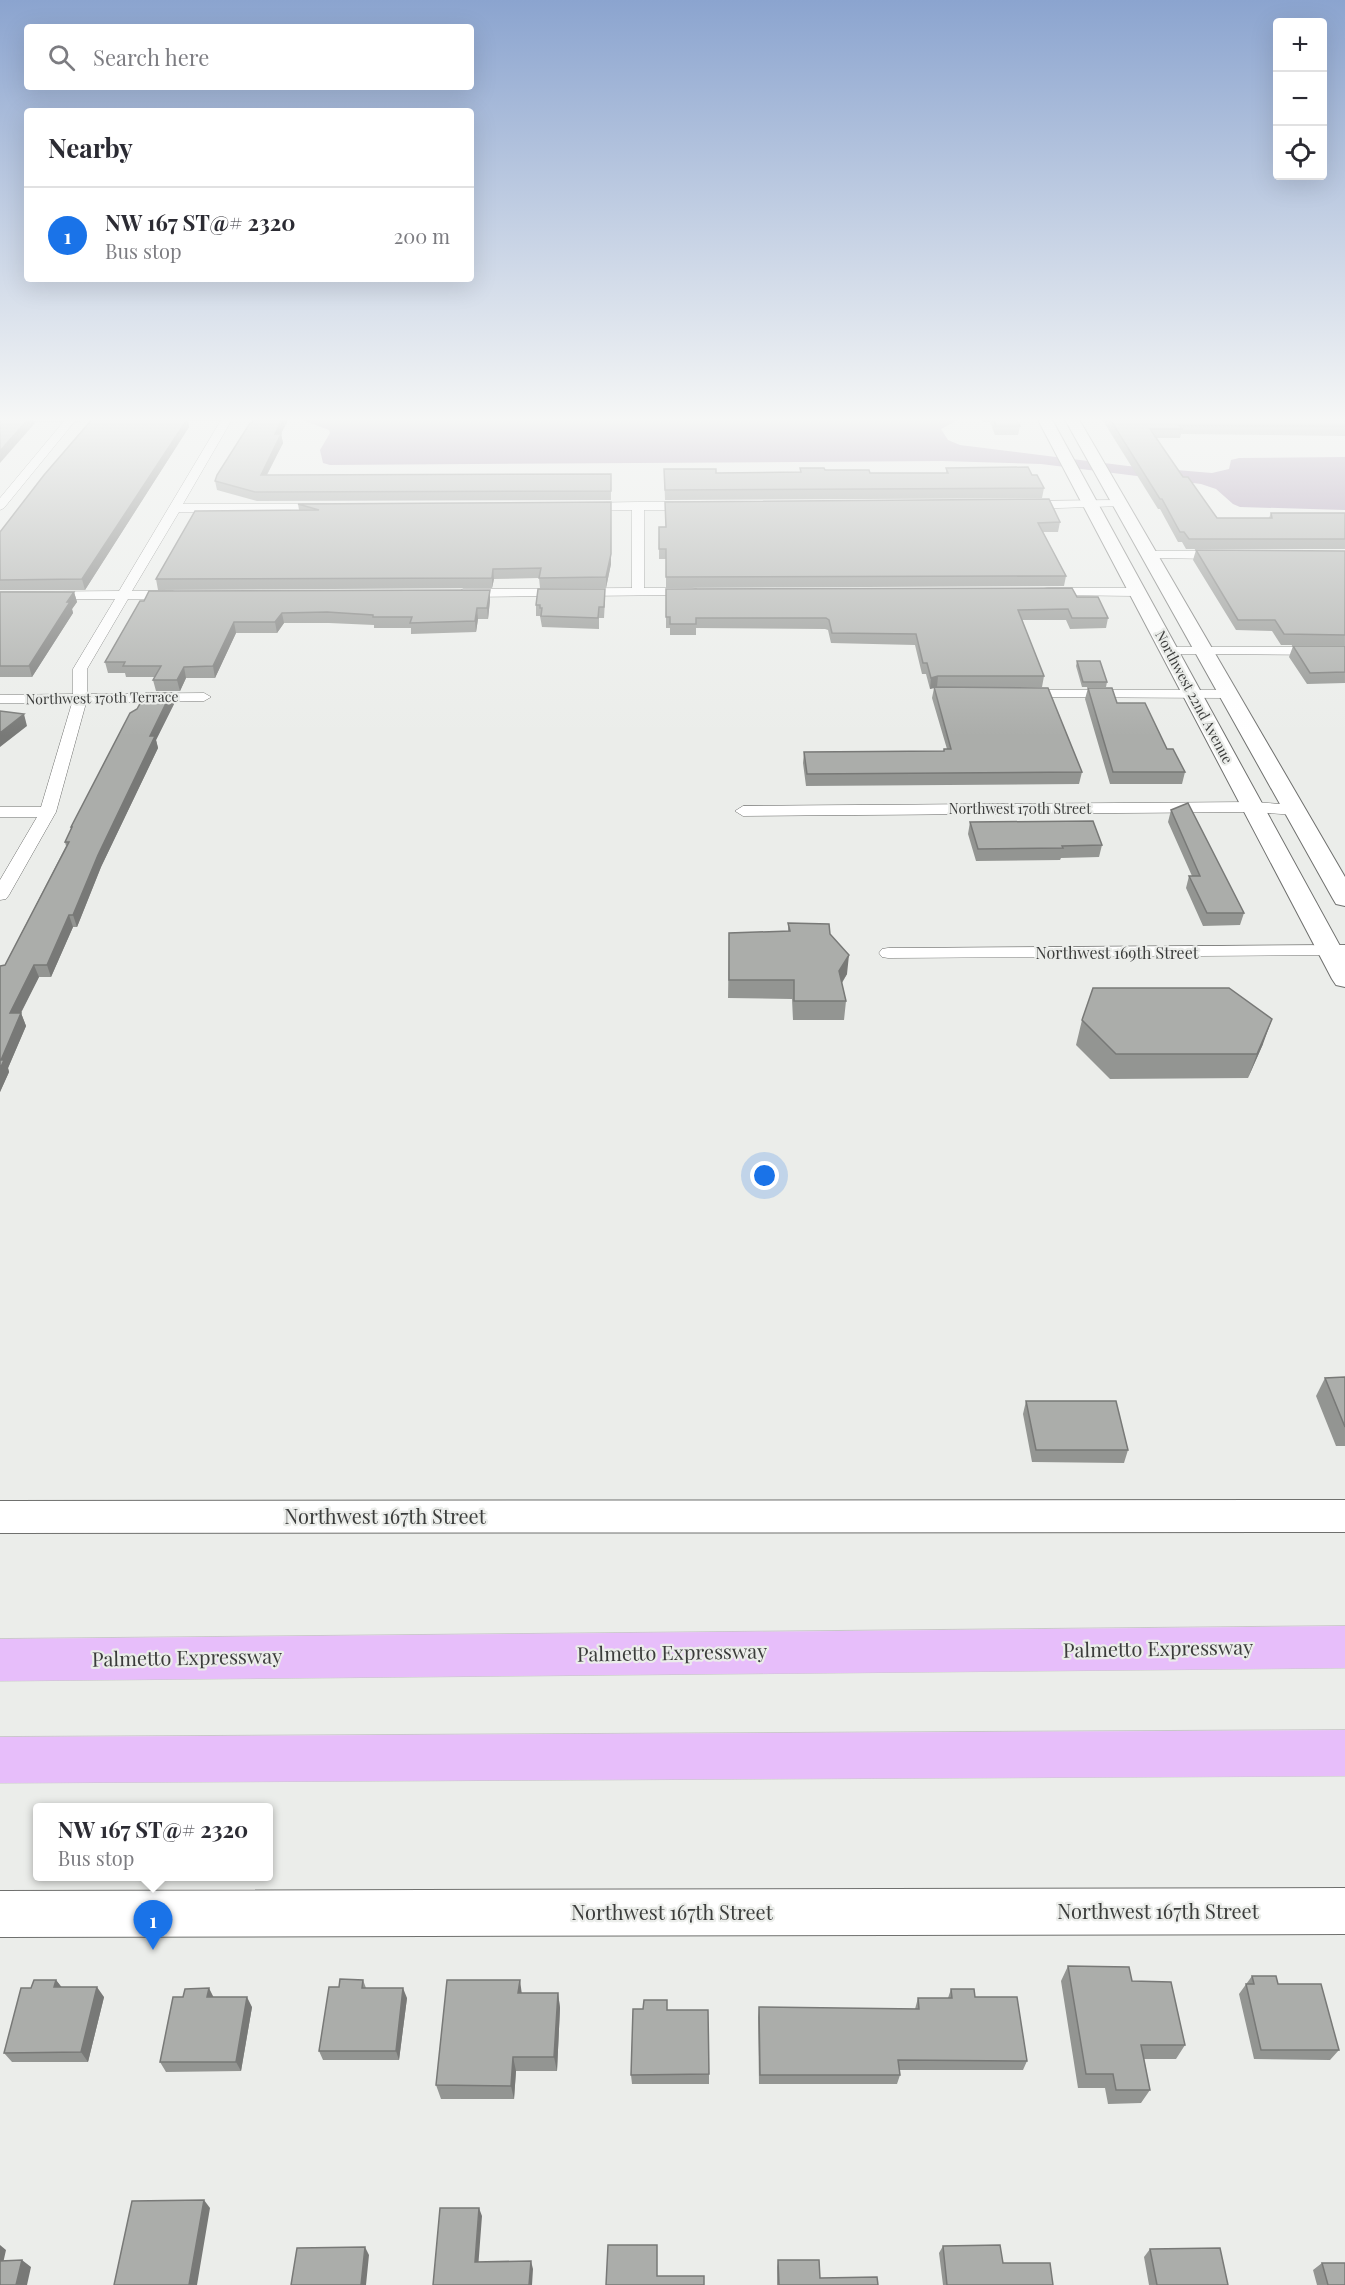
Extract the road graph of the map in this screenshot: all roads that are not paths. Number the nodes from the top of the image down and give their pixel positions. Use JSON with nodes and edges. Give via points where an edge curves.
{"nodes":[{"id":1,"x":167,"y":523,"type":"edge"},
{"id":2,"x":638,"y":523,"type":"edge"},
{"id":3,"x":1100,"y":523,"type":"edge"},
{"id":4,"x":1130,"y":523,"type":"edge"},
{"id":5,"x":1148,"y":555,"type":"junction"},
{"id":6,"x":1238,"y":555,"type":"edge"},
{"id":7,"x":638,"y":592,"type":"junction"},
{"id":8,"x":709,"y":592,"type":"edge"},
{"id":9,"x":1030,"y":592,"type":"edge"},
{"id":10,"x":1137,"y":592,"type":"junction"},
{"id":11,"x":450,"y":593,"type":"edge"},
{"id":12,"x":192,"y":594,"type":"edge"},
{"id":13,"x":122,"y":595,"type":"junction"},
{"id":14,"x":0,"y":596,"type":"edge"},
{"id":15,"x":1169,"y":651,"type":"junction"},
{"id":16,"x":1206,"y":651,"type":"junction"},
{"id":17,"x":1345,"y":651,"type":"edge"},
{"id":18,"x":1006,"y":694,"type":"edge"},
{"id":19,"x":1229,"y":694,"type":"junction"},
{"id":20,"x":1193,"y":695,"type":"junction"},
{"id":21,"x":204,"y":697,"type":"dead end"},
{"id":22,"x":0,"y":699,"type":"edge"},
{"id":23,"x":80,"y":699,"type":"junction"},
{"id":24,"x":1253,"y":807,"type":"junction"},
{"id":25,"x":1296,"y":810,"type":"junction"},
{"id":26,"x":743,"y":811,"type":"dead end"},
{"id":27,"x":0,"y":812,"type":"edge"},
{"id":28,"x":48,"y":812,"type":"junction"},
{"id":29,"x":0,"y":895,"type":"edge"},
{"id":30,"x":1345,"y":898,"type":"edge"},
{"id":31,"x":1338,"y":951,"type":"edge"},
{"id":32,"x":888,"y":953,"type":"dead end"},
{"id":33,"x":1345,"y":979,"type":"edge"},
{"id":34,"x":1345,"y":1516,"type":"edge"},
{"id":35,"x":0,"y":1517,"type":"edge"},
{"id":36,"x":1345,"y":1647,"type":"edge"},
{"id":37,"x":0,"y":1660,"type":"edge"},
{"id":38,"x":1345,"y":1753,"type":"edge"},
{"id":39,"x":0,"y":1760,"type":"edge"},
{"id":40,"x":1345,"y":1911,"type":"edge"},
{"id":41,"x":0,"y":1914,"type":"edge"}],
"edges":[{"from":1,"to":13,"type":"street"},
{"from":2,"to":7,"type":"street"},
{"from":3,"to":10,"type":"main road","name":"Northwest 22nd Avenue"},
{"from":4,"to":5,"type":"main road","name":"Northwest 22nd Avenue"},
{"from":5,"to":6,"type":"street"},
{"from":5,"to":16,"type":"main road","name":"Northwest 22nd Avenue"},
{"from":7,"to":8,"type":"street"},
{"from":7,"to":11,"type":"street"},
{"from":9,"to":10,"type":"street"},
{"from":10,"to":15,"type":"main road","name":"Northwest 22nd Avenue"},
{"from":12,"to":13,"type":"street"},
{"from":13,"to":14,"type":"street"},
{"from":13,"to":23,"type":"street","via":[[80,669]]},
{"from":15,"to":16,"type":"street"},
{"from":15,"to":20,"type":"main road","name":"Northwest 22nd Avenue"},
{"from":16,"to":17,"type":"street"},
{"from":16,"to":19,"type":"main road","name":"Northwest 22nd Avenue"},
{"from":18,"to":20,"type":"street"},
{"from":19,"to":20,"type":"street"},
{"from":19,"to":25,"type":"main road","name":"Northwest 22nd Avenue"},
{"from":20,"to":24,"type":"main road","name":"Northwest 22nd Avenue"},
{"from":21,"to":23,"type":"street","name":"Northwest 170th Terrace"},
{"from":22,"to":23,"type":"street","name":"Northwest 170th Terrace"},
{"from":23,"to":28,"type":"street"},
{"from":24,"to":25,"type":"street","name":"Northwest 170th Street"},
{"from":24,"to":26,"type":"street","name":"Northwest 170th Street"},
{"from":24,"to":31,"type":"main road","name":"Northwest 22nd Avenue"},
{"from":25,"to":30,"type":"main road","name":"Northwest 22nd Avenue"},
{"from":27,"to":28,"type":"street"},
{"from":28,"to":29,"type":"street"},
{"from":31,"to":32,"type":"street","name":"Northwest 169th Street"},
{"from":31,"to":33,"type":"main road","name":"Northwest 22nd Avenue"},
{"from":34,"to":35,"type":"main road","name":"Northwest 167th Street"},
{"from":36,"to":37,"type":"highway","name":"Palmetto Expressway"},
{"from":38,"to":39,"type":"highway"},
{"from":40,"to":41,"type":"main road","name":"Northwest 167th Street"}]}
